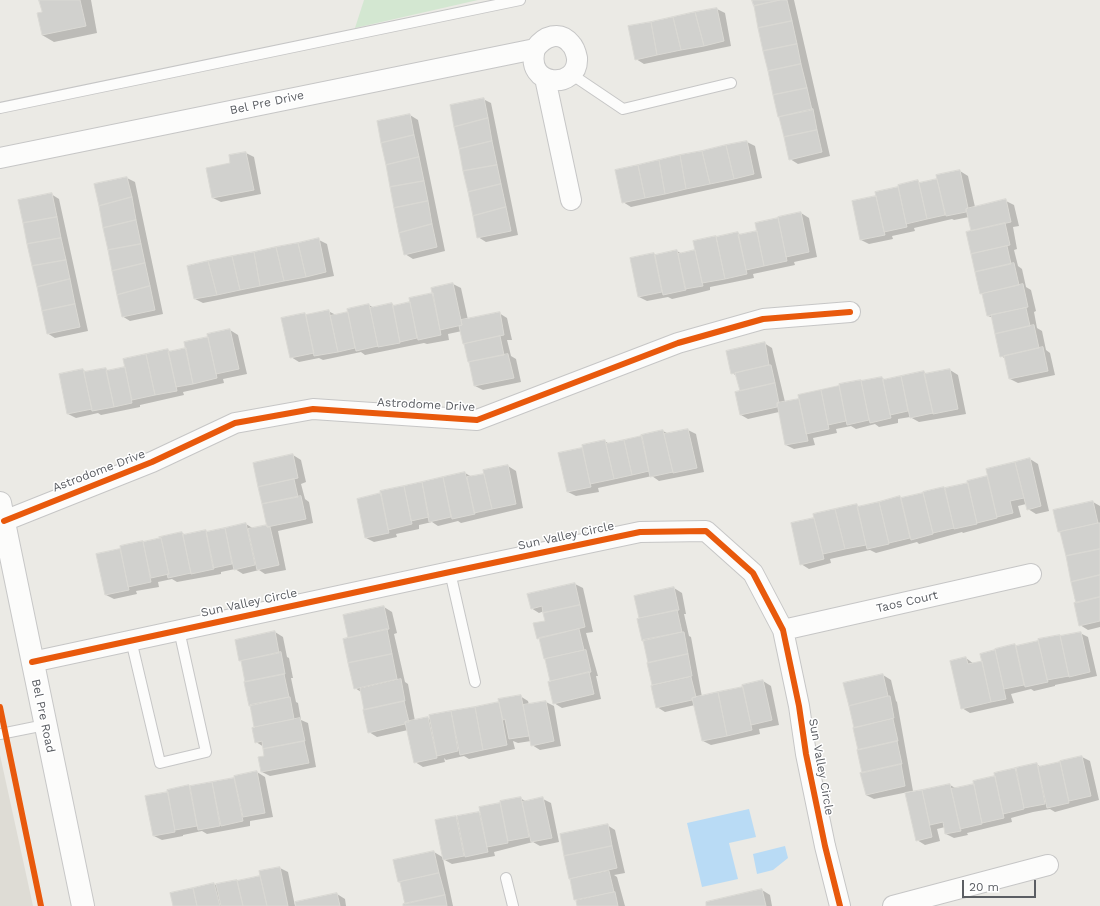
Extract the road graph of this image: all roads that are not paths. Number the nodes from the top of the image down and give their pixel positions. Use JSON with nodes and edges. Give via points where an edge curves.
{"nodes":[{"id":1,"x":520,"y":0,"type":"edge"},
{"id":2,"x":535,"y":48,"type":"junction"},
{"id":3,"x":571,"y":74,"type":"junction"},
{"id":4,"x":545,"y":78,"type":"junction"},
{"id":5,"x":730,"y":84,"type":"dead end"},
{"id":6,"x":0,"y":108,"type":"edge"},
{"id":7,"x":0,"y":158,"type":"edge"},
{"id":8,"x":571,"y":200,"type":"dead end"},
{"id":9,"x":850,"y":312,"type":"dead end"},
{"id":10,"x":2,"y":512,"type":"edge"},
{"id":11,"x":450,"y":572,"type":"junction"},
{"id":12,"x":1031,"y":574,"type":"dead end"},
{"id":13,"x":179,"y":630,"type":"junction"},
{"id":14,"x":783,"y":630,"type":"junction"},
{"id":15,"x":131,"y":640,"type":"junction"},
{"id":16,"x":32,"y":662,"type":"junction"},
{"id":17,"x":475,"y":682,"type":"dead end"},
{"id":18,"x":45,"y":725,"type":"junction"},
{"id":19,"x":0,"y":734,"type":"edge"},
{"id":20,"x":1048,"y":865,"type":"dead end"},
{"id":21,"x":506,"y":878,"type":"dead end"},
{"id":22,"x":83,"y":906,"type":"edge"},
{"id":23,"x":512,"y":906,"type":"edge"},
{"id":24,"x":840,"y":906,"type":"edge"},
{"id":25,"x":893,"y":906,"type":"edge"}],
"edges":[{"from":1,"to":6,"type":"lane"},
{"from":2,"to":3,"type":"street","name":"Bel Pre Drive","via":[[540,41],[557,36],[572,44],[577,60]]},
{"from":2,"to":4,"type":"street","via":[[532,57],[534,66]]},
{"from":2,"to":7,"type":"street","name":"Bel Pre Drive"},
{"from":3,"to":4,"type":"street","via":[[562,80],[553,81]]},
{"from":3,"to":5,"type":"lane","via":[[623,109]]},
{"from":4,"to":8,"type":"street"},
{"from":9,"to":10,"type":"street","name":"Astrodome Drive","via":[[763,319],[678,343],[477,420],[313,409],[235,423],[152,462],[47,503]]},
{"from":10,"to":16,"type":"main road","name":"Bel Pre Road"},
{"from":11,"to":13,"type":"street","name":"Sun Valley Circle"},
{"from":11,"to":14,"type":"street","name":"Sun Valley Circle","via":[[640,532],[706,531],[753,573]]},
{"from":11,"to":17,"type":"lane"},
{"from":12,"to":14,"type":"street","name":"Taos Court"},
{"from":13,"to":15,"type":"street","name":"Sun Valley Circle"},
{"from":13,"to":15,"type":"lane","via":[[206,752],[160,763]]},
{"from":14,"to":24,"type":"street","name":"Sun Valley Circle","via":[[823,838]]},
{"from":15,"to":16,"type":"street","name":"Sun Valley Circle"},
{"from":16,"to":18,"type":"main road","name":"Bel Pre Road"},
{"from":18,"to":19,"type":"lane"},
{"from":18,"to":22,"type":"main road","name":"Bel Pre Road"},
{"from":20,"to":25,"type":"street"},
{"from":21,"to":23,"type":"lane"}]}
